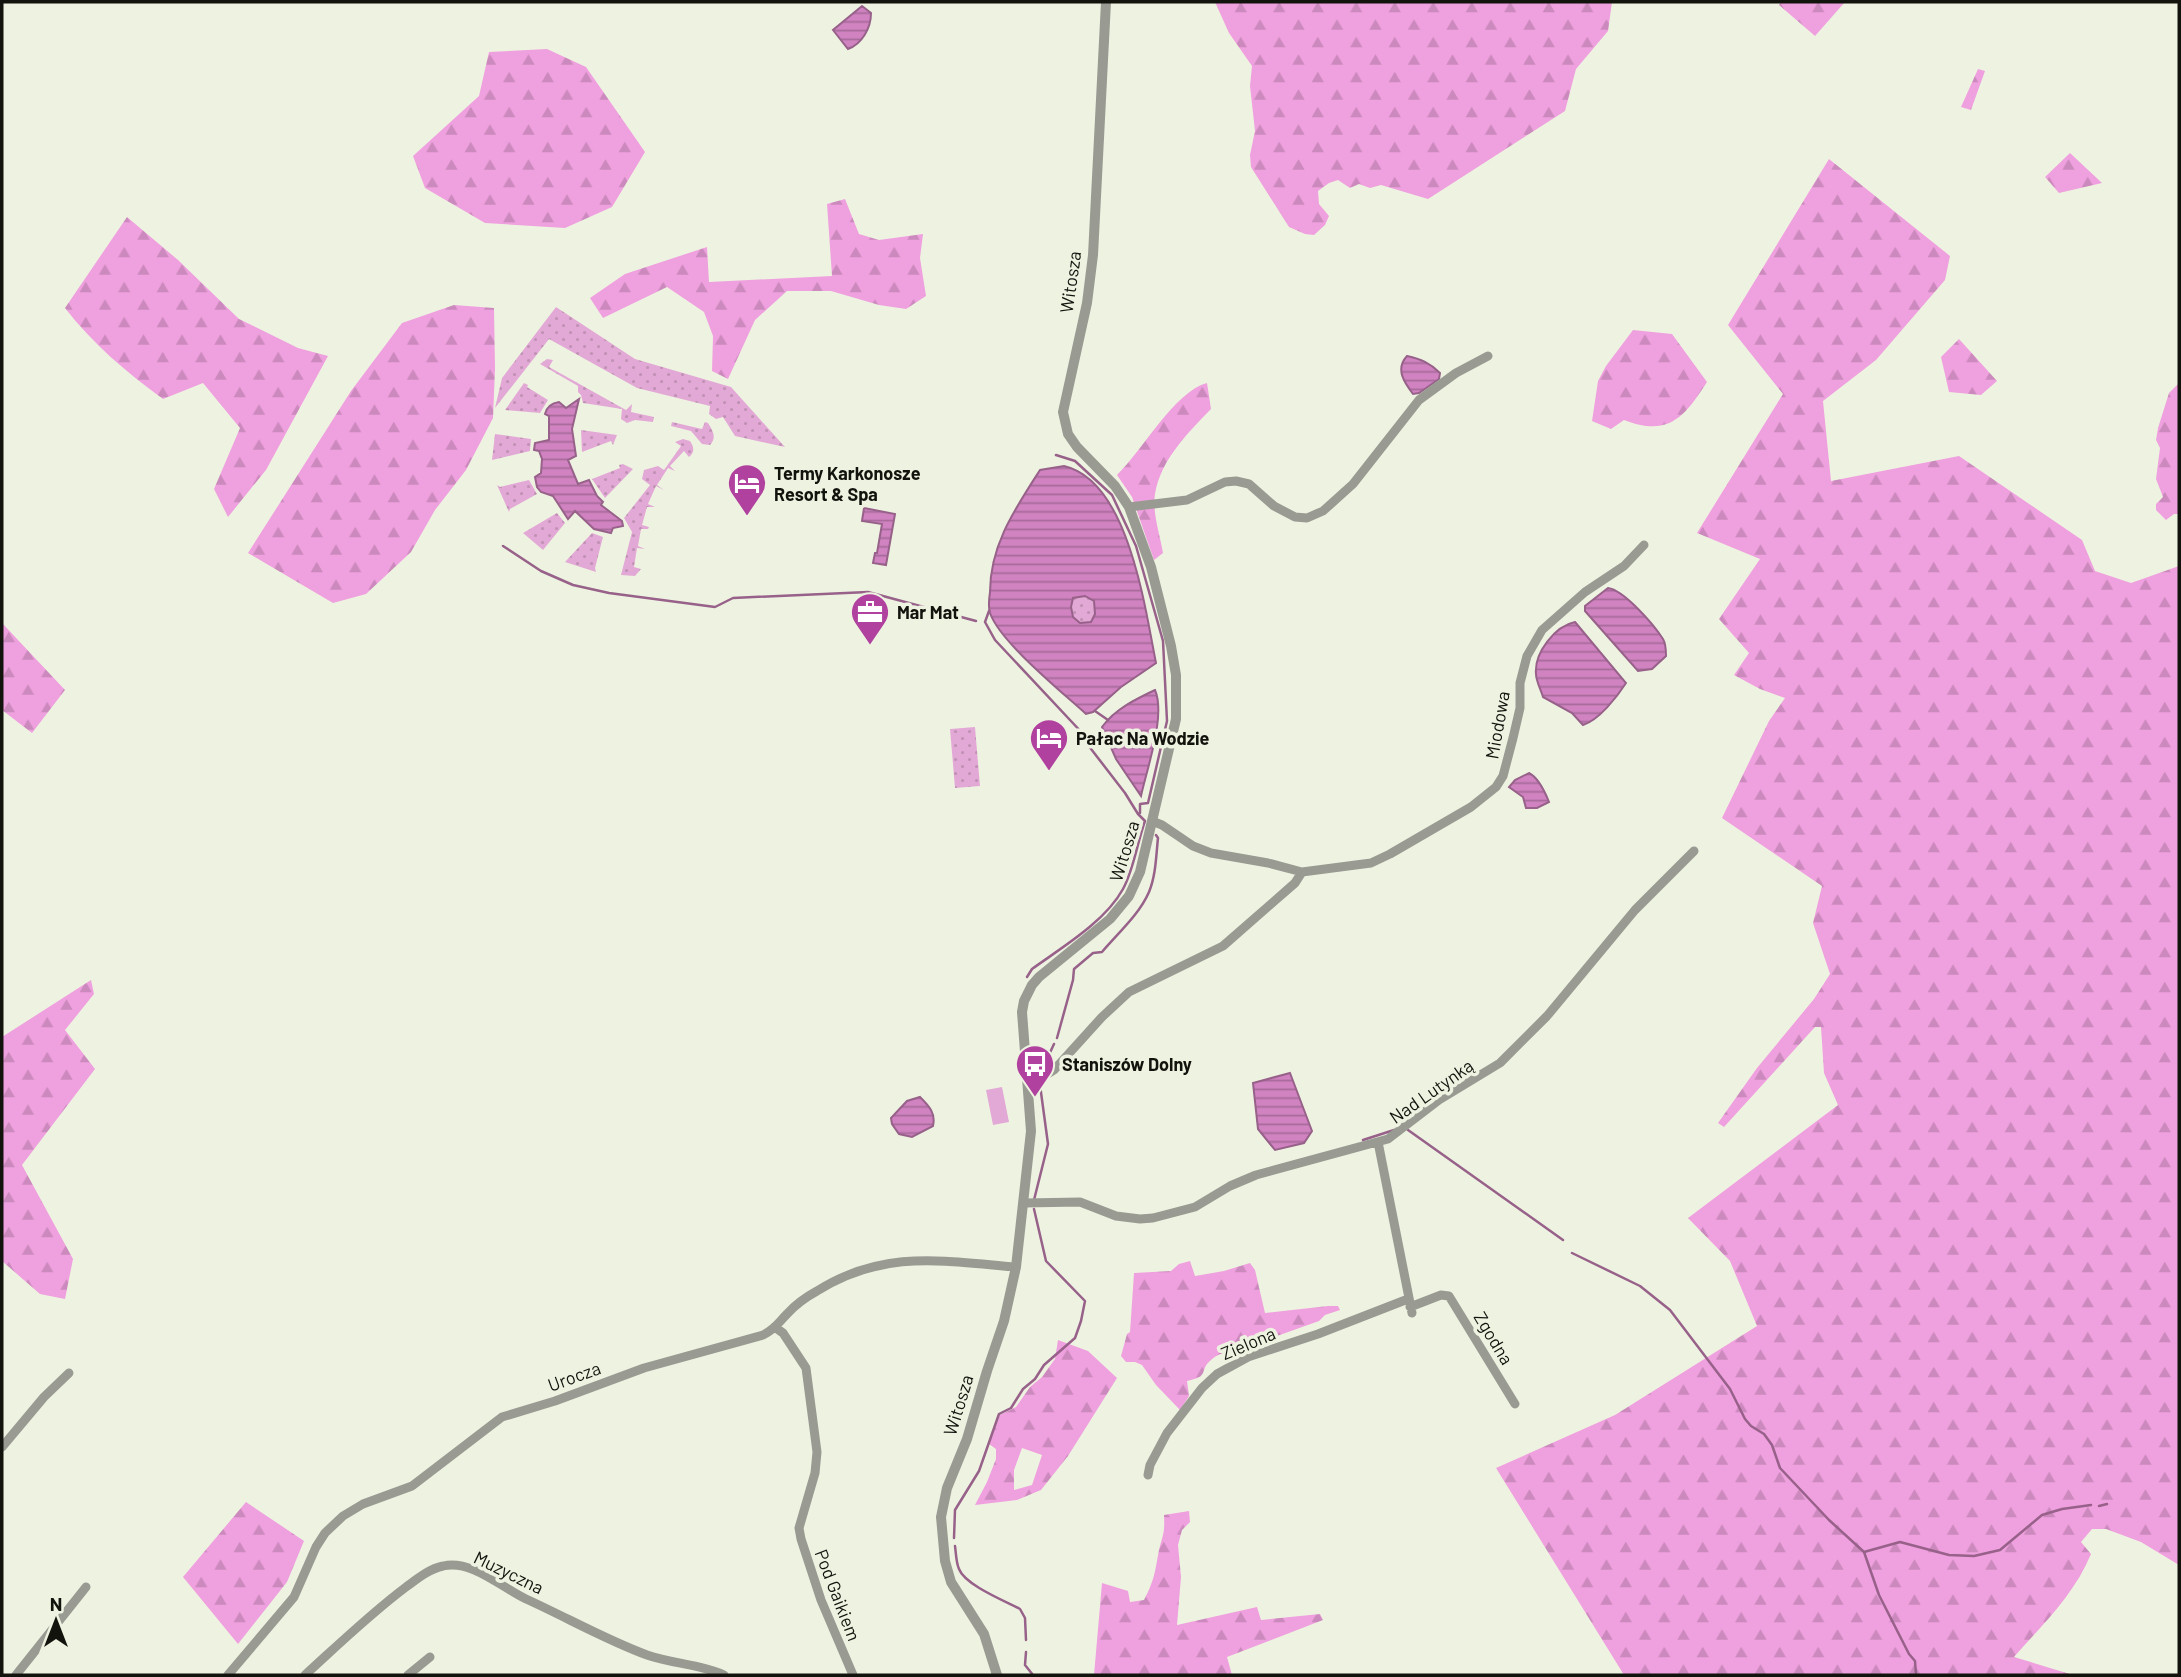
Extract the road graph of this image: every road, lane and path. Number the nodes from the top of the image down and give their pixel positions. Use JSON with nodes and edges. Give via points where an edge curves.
{"nodes":[{"id":1,"x":1106,"y":2,"type":"edge"},
{"id":2,"x":1488,"y":356,"type":"dead end"},
{"id":3,"x":1129,"y":508,"type":"junction"},
{"id":4,"x":1644,"y":545,"type":"dead end"},
{"id":5,"x":1152,"y":821,"type":"junction"},
{"id":6,"x":1695,"y":851,"type":"dead end"},
{"id":7,"x":1302,"y":872,"type":"junction"},
{"id":8,"x":1028,"y":1081,"type":"junction"},
{"id":9,"x":1378,"y":1142,"type":"junction"},
{"id":10,"x":1024,"y":1203,"type":"junction"},
{"id":11,"x":1016,"y":1267,"type":"junction"},
{"id":12,"x":1441,"y":1295,"type":"joint"},
{"id":13,"x":1410,"y":1306,"type":"junction"},
{"id":14,"x":776,"y":1328,"type":"junction"},
{"id":15,"x":69,"y":1373,"type":"dead end"},
{"id":16,"x":1515,"y":1404,"type":"dead end"},
{"id":17,"x":2,"y":1447,"type":"edge"},
{"id":18,"x":1148,"y":1475,"type":"dead end"},
{"id":19,"x":86,"y":1587,"type":"dead end"},
{"id":20,"x":430,"y":1657,"type":"dead end"},
{"id":21,"x":16,"y":1675,"type":"edge"},
{"id":22,"x":228,"y":1675,"type":"edge"},
{"id":23,"x":305,"y":1675,"type":"edge"},
{"id":24,"x":408,"y":1675,"type":"edge"},
{"id":25,"x":724,"y":1675,"type":"edge"},
{"id":26,"x":853,"y":1675,"type":"edge"},
{"id":27,"x":997,"y":1675,"type":"edge"}],
"edges":[{"from":1,"to":3,"type":"street","name":"Witosza","via":[[1093,255],[1063,412],[1068,434]]},
{"from":2,"to":3,"type":"street","via":[[1419,400],[1353,484],[1323,511],[1307,518],[1295,517],[1249,484],[1236,481],[1187,500]]},
{"from":3,"to":5,"type":"street","name":"Witosza","via":[[1151,567],[1176,675],[1176,719]]},
{"from":4,"to":7,"type":"street","name":"Miodowa","via":[[1542,630],[1527,656],[1520,682],[1520,708],[1507,766],[1484,799],[1382,859]]},
{"from":5,"to":7,"type":"street","name":"Miodowa","via":[[1212,853]]},
{"from":5,"to":8,"type":"street","name":"Witosza","via":[[1129,896],[1110,919],[1032,985],[1024,1001]]},
{"from":6,"to":9,"type":"street","name":"Nad Lutynką","via":[[1635,910],[1547,1016],[1500,1063],[1432,1105],[1399,1133]]},
{"from":7,"to":8,"type":"street","via":[[1229,942],[1129,992],[1055,1070]]},
{"from":8,"to":10,"type":"street","name":"Witosza","via":[[1031,1131]]},
{"from":9,"to":10,"type":"street","name":"Nad Lutynką","via":[[1256,1175],[1195,1207],[1153,1218],[1116,1216],[1080,1202]]},
{"from":9,"to":13,"type":"street"},
{"from":10,"to":11,"type":"street","name":"Witosza"},
{"from":11,"to":14,"type":"street","name":"Urocza","via":[[918,1259],[872,1267],[818,1290]]},
{"from":11,"to":27,"type":"street","name":"Witosza","via":[[1004,1321],[941,1517],[951,1582],[984,1634]]},
{"from":12,"to":13,"type":"street","name":"Zielona"},
{"from":12,"to":16,"type":"street","name":"Zgodna","via":[[1449,1296]]},
{"from":13,"to":18,"type":"street","name":"Zielona","via":[[1248,1357],[1217,1374],[1167,1433]]},
{"from":14,"to":22,"type":"street","name":"Urocza","via":[[502,1417],[412,1486],[343,1516],[316,1547],[294,1597]]},
{"from":14,"to":26,"type":"street","name":"Pod Gaikiem","via":[[804,1362],[808,1375],[817,1459],[799,1528],[801,1539]]},
{"from":15,"to":17,"type":"street"},
{"from":19,"to":21,"type":"street"},
{"from":20,"to":24,"type":"street"},
{"from":23,"to":25,"type":"street","name":"Muzyczna","via":[[377,1609],[420,1577],[456,1564],[644,1654]]}]}
